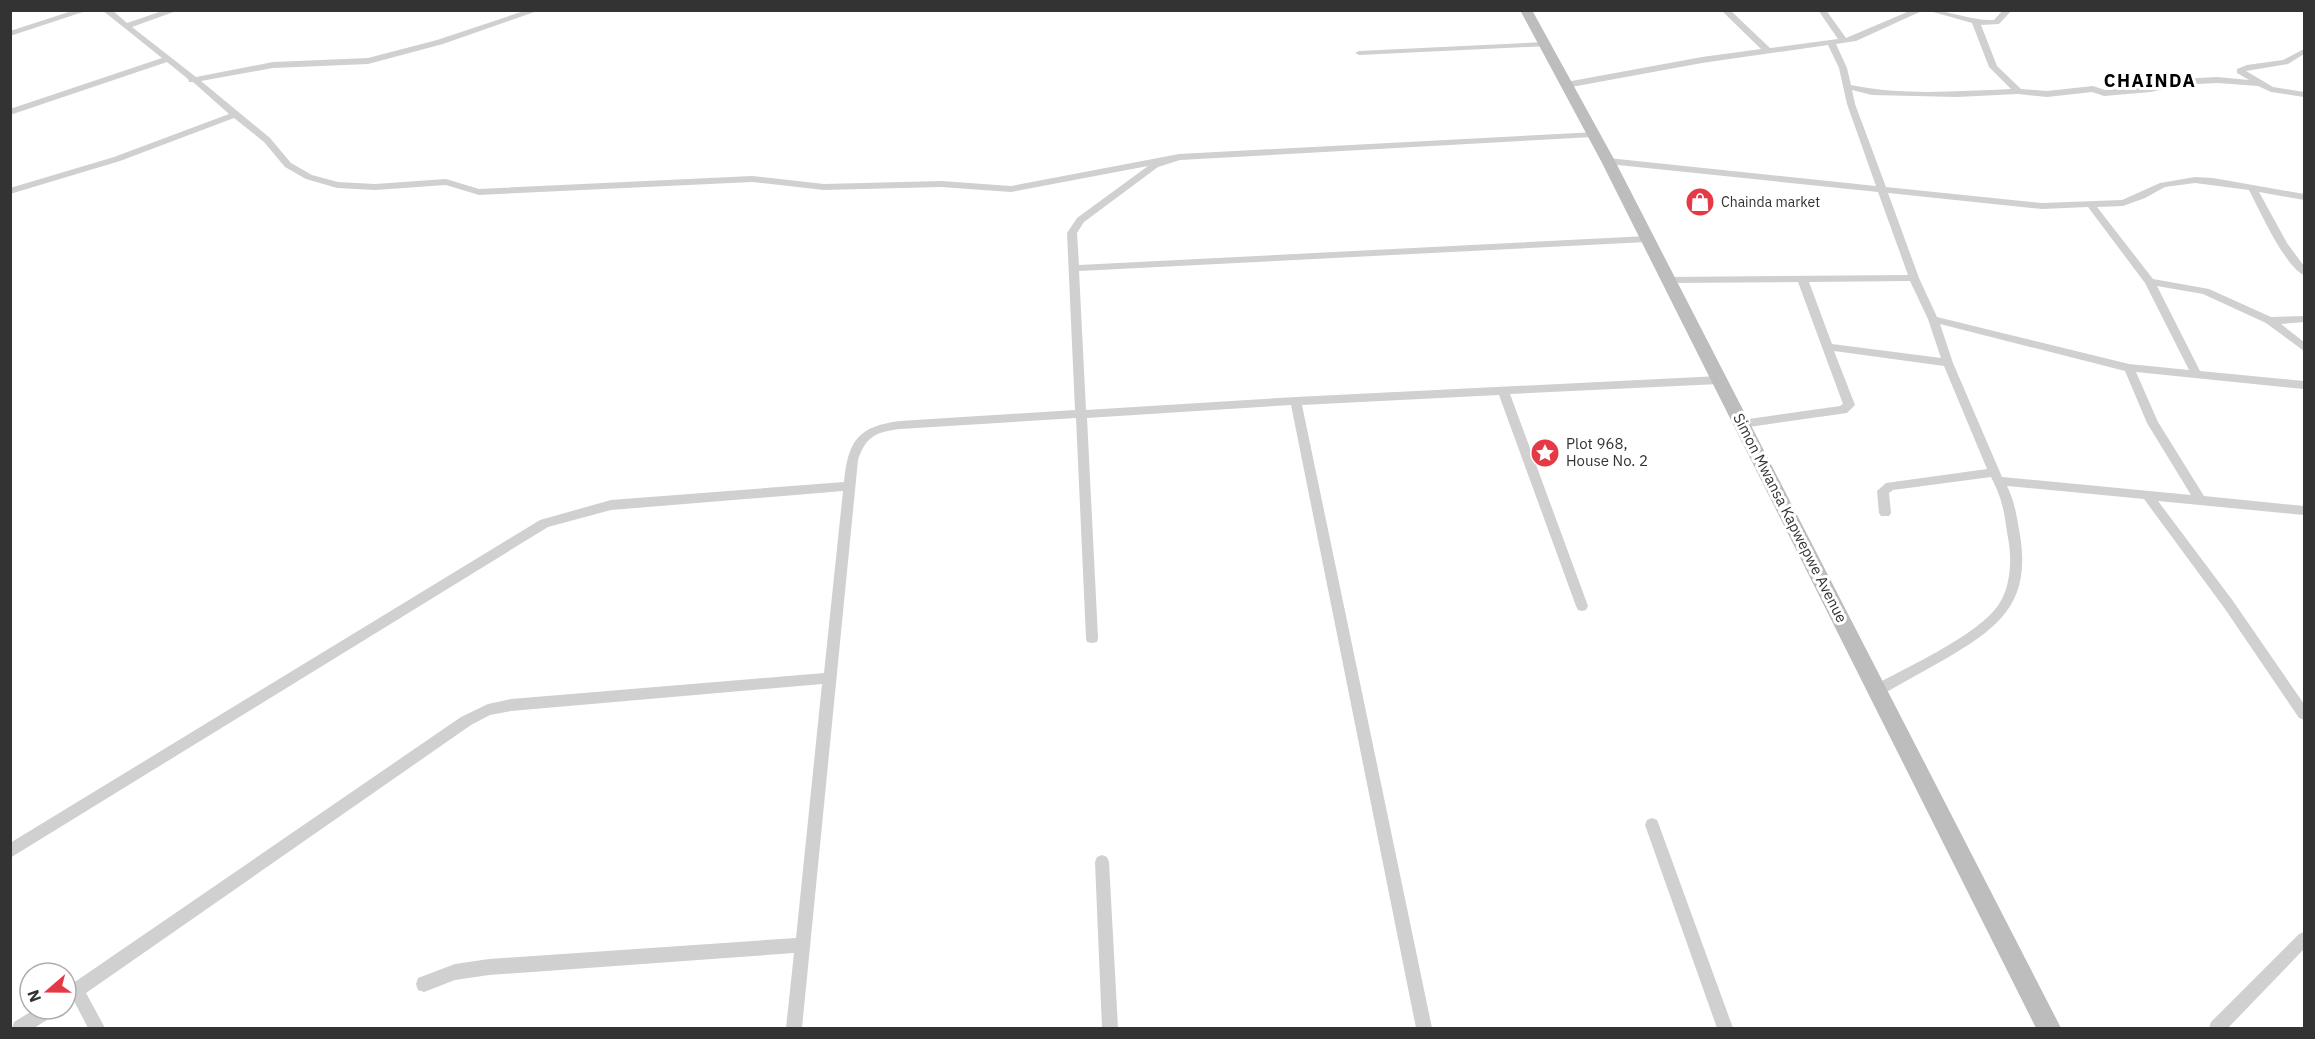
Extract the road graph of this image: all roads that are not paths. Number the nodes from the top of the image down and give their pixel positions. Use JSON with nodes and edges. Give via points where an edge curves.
{"nodes":[{"id":1,"x":86,"y":10,"type":"edge"},
{"id":2,"x":106,"y":10,"type":"edge"},
{"id":3,"x":175,"y":10,"type":"edge"},
{"id":4,"x":536,"y":10,"type":"edge"},
{"id":5,"x":1526,"y":10,"type":"edge"},
{"id":6,"x":1725,"y":10,"type":"edge"},
{"id":7,"x":1822,"y":10,"type":"edge"},
{"id":8,"x":1920,"y":10,"type":"edge"},
{"id":9,"x":1930,"y":10,"type":"edge"},
{"id":10,"x":2008,"y":10,"type":"edge"},
{"id":11,"x":1975,"y":20,"type":"junction"},
{"id":12,"x":126,"y":26,"type":"junction"},
{"id":13,"x":10,"y":34,"type":"edge"},
{"id":14,"x":1844,"y":41,"type":"junction"},
{"id":15,"x":1831,"y":42,"type":"junction"},
{"id":16,"x":1545,"y":44,"type":"junction"},
{"id":17,"x":1767,"y":50,"type":"junction"},
{"id":18,"x":2304,"y":51,"type":"edge"},
{"id":19,"x":1359,"y":53,"type":"dead end"},
{"id":20,"x":167,"y":59,"type":"junction"},
{"id":21,"x":192,"y":80,"type":"junction"},
{"id":22,"x":2260,"y":84,"type":"junction"},
{"id":23,"x":1566,"y":85,"type":"junction"},
{"id":24,"x":1848,"y":87,"type":"junction"},
{"id":25,"x":2018,"y":91,"type":"junction"},
{"id":26,"x":2304,"y":94,"type":"edge"},
{"id":27,"x":10,"y":112,"type":"edge"},
{"id":28,"x":235,"y":115,"type":"junction"},
{"id":29,"x":1593,"y":134,"type":"junction"},
{"id":30,"x":1179,"y":157,"type":"junction"},
{"id":31,"x":1608,"y":161,"type":"junction"},
{"id":32,"x":1881,"y":189,"type":"junction"},
{"id":33,"x":2253,"y":189,"type":"junction"},
{"id":34,"x":10,"y":191,"type":"edge"},
{"id":35,"x":2303,"y":199,"type":"edge"},
{"id":36,"x":2091,"y":206,"type":"junction"},
{"id":37,"x":1647,"y":239,"type":"junction"},
{"id":38,"x":1075,"y":268,"type":"junction"},
{"id":39,"x":2304,"y":272,"type":"edge"},
{"id":40,"x":1802,"y":278,"type":"junction"},
{"id":41,"x":1914,"y":278,"type":"junction"},
{"id":42,"x":1667,"y":280,"type":"junction"},
{"id":43,"x":2150,"y":282,"type":"junction"},
{"id":44,"x":1933,"y":319,"type":"junction"},
{"id":45,"x":2304,"y":319,"type":"edge"},
{"id":46,"x":2270,"y":321,"type":"junction"},
{"id":47,"x":1829,"y":347,"type":"junction"},
{"id":48,"x":2304,"y":347,"type":"edge"},
{"id":49,"x":1948,"y":363,"type":"junction"},
{"id":50,"x":2129,"y":368,"type":"junction"},
{"id":51,"x":2196,"y":374,"type":"junction"},
{"id":52,"x":1719,"y":380,"type":"junction"},
{"id":53,"x":2304,"y":386,"type":"edge"},
{"id":54,"x":1503,"y":390,"type":"junction"},
{"id":55,"x":1296,"y":401,"type":"junction"},
{"id":56,"x":1083,"y":413,"type":"junction"},
{"id":57,"x":1742,"y":424,"type":"junction"},
{"id":58,"x":1997,"y":477,"type":"junction"},
{"id":59,"x":850,"y":486,"type":"junction"},
{"id":60,"x":2148,"y":496,"type":"junction"},
{"id":61,"x":2201,"y":501,"type":"junction"},
{"id":62,"x":2304,"y":510,"type":"edge"},
{"id":63,"x":1885,"y":513,"type":"dead end"},
{"id":64,"x":1582,"y":606,"type":"dead end"},
{"id":65,"x":1092,"y":638,"type":"dead end"},
{"id":66,"x":829,"y":678,"type":"junction"},
{"id":67,"x":1878,"y":690,"type":"junction"},
{"id":68,"x":2304,"y":714,"type":"edge"},
{"id":69,"x":1652,"y":825,"type":"dead end"},
{"id":70,"x":10,"y":851,"type":"edge"},
{"id":71,"x":1102,"y":862,"type":"dead end"},
{"id":72,"x":2304,"y":939,"type":"edge"},
{"id":73,"x":801,"y":945,"type":"junction"},
{"id":74,"x":424,"y":984,"type":"dead end"},
{"id":75,"x":78,"y":989,"type":"edge"},
{"id":76,"x":78,"y":1003,"type":"edge"},
{"id":77,"x":97,"y":1029,"type":"edge"},
{"id":78,"x":794,"y":1029,"type":"edge"},
{"id":79,"x":1110,"y":1029,"type":"edge"},
{"id":80,"x":1425,"y":1029,"type":"edge"},
{"id":81,"x":1725,"y":1029,"type":"edge"},
{"id":82,"x":2049,"y":1029,"type":"edge"},
{"id":83,"x":2217,"y":1029,"type":"edge"}],
"edges":[{"from":1,"to":13,"type":"street"},
{"from":2,"to":12,"type":"street"},
{"from":3,"to":12,"type":"street"},
{"from":4,"to":21,"type":"street","via":[[368,61],[273,65]]},
{"from":5,"to":16,"type":"main road","name":"Simon Mwansa Kapwepwe Avenue"},
{"from":6,"to":17,"type":"street"},
{"from":7,"to":14,"type":"street"},
{"from":8,"to":14,"type":"street"},
{"from":9,"to":11,"type":"street"},
{"from":10,"to":11,"type":"street","via":[[1996,22]]},
{"from":11,"to":25,"type":"street","via":[[1993,67]]},
{"from":12,"to":20,"type":"street"},
{"from":14,"to":15,"type":"street"},
{"from":15,"to":17,"type":"street"},
{"from":15,"to":24,"type":"street"},
{"from":16,"to":19,"type":"street"},
{"from":16,"to":23,"type":"main road","name":"Simon Mwansa Kapwepwe Avenue"},
{"from":17,"to":23,"type":"street"},
{"from":18,"to":22,"type":"street","via":[[2285,62],[2240,71]]},
{"from":20,"to":21,"type":"street"},
{"from":20,"to":27,"type":"street"},
{"from":21,"to":28,"type":"street"},
{"from":22,"to":25,"type":"street","via":[[2217,80],[2104,93],[2093,89],[2047,94]]},
{"from":22,"to":26,"type":"street"},
{"from":23,"to":29,"type":"main road","name":"Simon Mwansa Kapwepwe Avenue"},
{"from":24,"to":25,"type":"street","via":[[1957,94]]},
{"from":24,"to":32,"type":"street"},
{"from":28,"to":30,"type":"street","via":[[267,140],[288,165],[309,177],[337,185],[375,187],[446,182],[479,192],[752,179],[824,187],[941,184],[1011,189]]},
{"from":28,"to":34,"type":"street","via":[[117,159]]},
{"from":29,"to":30,"type":"street"},
{"from":29,"to":31,"type":"main road","name":"Simon Mwansa Kapwepwe Avenue"},
{"from":30,"to":38,"type":"street","via":[[1155,165],[1080,220],[1072,233]]},
{"from":31,"to":32,"type":"street"},
{"from":31,"to":37,"type":"main road","name":"Simon Mwansa Kapwepwe Avenue"},
{"from":32,"to":36,"type":"street","via":[[2042,206]]},
{"from":32,"to":41,"type":"street"},
{"from":33,"to":35,"type":"street"},
{"from":33,"to":36,"type":"street","via":[[2213,181],[2177,182],[2132,201]]},
{"from":33,"to":39,"type":"street","via":[[2284,246]]},
{"from":36,"to":43,"type":"street"},
{"from":37,"to":38,"type":"street"},
{"from":37,"to":42,"type":"main road","name":"Simon Mwansa Kapwepwe Avenue"},
{"from":38,"to":56,"type":"street"},
{"from":40,"to":41,"type":"street"},
{"from":40,"to":42,"type":"street"},
{"from":40,"to":47,"type":"street"},
{"from":41,"to":44,"type":"street"},
{"from":42,"to":52,"type":"main road","name":"Simon Mwansa Kapwepwe Avenue"},
{"from":43,"to":46,"type":"street","via":[[2205,291]]},
{"from":43,"to":51,"type":"street"},
{"from":44,"to":49,"type":"street"},
{"from":44,"to":50,"type":"street"},
{"from":45,"to":46,"type":"street"},
{"from":46,"to":48,"type":"street"},
{"from":47,"to":49,"type":"street"},
{"from":47,"to":57,"type":"street","via":[[1849,401],[1847,408]]},
{"from":49,"to":58,"type":"street"},
{"from":50,"to":51,"type":"street"},
{"from":50,"to":61,"type":"street","via":[[2153,423]]},
{"from":51,"to":53,"type":"street"},
{"from":52,"to":54,"type":"street"},
{"from":52,"to":57,"type":"main road","name":"Simon Mwansa Kapwepwe Avenue"},
{"from":54,"to":55,"type":"street"},
{"from":54,"to":64,"type":"street"},
{"from":55,"to":56,"type":"street"},
{"from":55,"to":80,"type":"street"},
{"from":56,"to":59,"type":"street","via":[[871,431],[856,446]]},
{"from":56,"to":65,"type":"street"},
{"from":57,"to":67,"type":"main road","name":"Simon Mwansa Kapwepwe Avenue"},
{"from":58,"to":60,"type":"street"},
{"from":58,"to":63,"type":"street","via":[[1890,486],[1884,491]]},
{"from":58,"to":67,"type":"street","via":[[2008,499],[2017,554],[2012,589],[2004,607],[1974,636]]},
{"from":59,"to":66,"type":"street"},
{"from":59,"to":70,"type":"street","via":[[611,504],[544,523]]},
{"from":60,"to":61,"type":"street"},
{"from":60,"to":68,"type":"street"},
{"from":61,"to":62,"type":"street"},
{"from":66,"to":73,"type":"street"},
{"from":66,"to":75,"type":"street","via":[[488,710],[466,721]]},
{"from":67,"to":82,"type":"main road","name":"Simon Mwansa Kapwepwe Avenue"},
{"from":69,"to":81,"type":"street"},
{"from":71,"to":79,"type":"street"},
{"from":72,"to":83,"type":"street"},
{"from":73,"to":74,"type":"street","via":[[489,967],[455,972]]},
{"from":73,"to":78,"type":"street"},
{"from":76,"to":77,"type":"street"}]}
